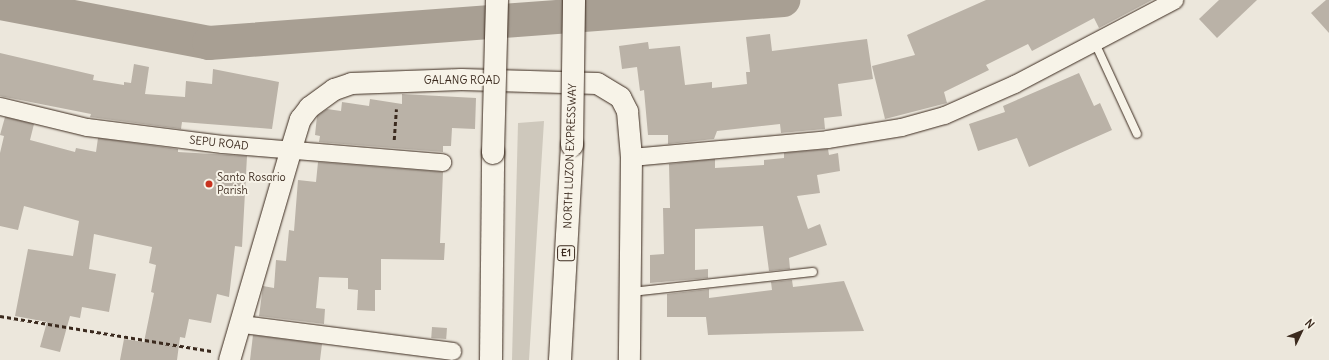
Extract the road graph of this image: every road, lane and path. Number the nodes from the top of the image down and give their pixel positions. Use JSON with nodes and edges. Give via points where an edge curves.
{"nodes":[{"id":1,"x":497,"y":0,"type":"edge"},
{"id":2,"x":574,"y":0,"type":"edge"},
{"id":3,"x":1174,"y":0,"type":"edge"},
{"id":4,"x":1095,"y":43,"type":"junction"},
{"id":5,"x":0,"y":106,"type":"edge"},
{"id":6,"x":396,"y":109,"type":"dead end"},
{"id":7,"x":1137,"y":134,"type":"dead end"},
{"id":8,"x":290,"y":151,"type":"junction"},
{"id":9,"x":631,"y":157,"type":"junction"},
{"id":10,"x":393,"y":158,"type":"junction"},
{"id":11,"x":442,"y":162,"type":"dead end"},
{"id":12,"x":813,"y":272,"type":"dead end"},
{"id":13,"x":632,"y":292,"type":"junction"},
{"id":14,"x":0,"y":316,"type":"edge"},
{"id":15,"x":242,"y":324,"type":"junction"},
{"id":16,"x":452,"y":351,"type":"dead end"},
{"id":17,"x":230,"y":357,"type":"edge"},
{"id":18,"x":491,"y":360,"type":"edge"},
{"id":19,"x":560,"y":360,"type":"edge"},
{"id":20,"x":629,"y":360,"type":"edge"}],
"edges":[{"from":1,"to":18,"type":"highway","bridge":true},
{"from":2,"to":19,"type":"highway","name":"NORTH LUZON EXPRESSWAY","number":"E1","bridge":true,"via":[[572,145]]},
{"from":3,"to":4,"type":"street"},
{"from":4,"to":7,"type":"lane"},
{"from":4,"to":9,"type":"street","via":[[967,106],[901,127],[827,139]]},
{"from":5,"to":8,"type":"street","name":"SEPU ROAD","via":[[87,127]]},
{"from":6,"to":10,"type":"path"},
{"from":8,"to":9,"type":"street","name":"GALANG ROAD","via":[[300,119],[314,102],[334,89],[351,82],[461,79],[597,83],[620,97],[627,111]]},
{"from":8,"to":10,"type":"street","name":"SEPU ROAD"},
{"from":8,"to":15,"type":"street","name":"GALANG ROAD"},
{"from":9,"to":13,"type":"street","name":"GALANG ROAD"},
{"from":10,"to":11,"type":"street","name":"SEPU ROAD"},
{"from":12,"to":13,"type":"lane"},
{"from":13,"to":20,"type":"street","name":"GALANG ROAD"},
{"from":14,"to":17,"type":"path"},
{"from":15,"to":16,"type":"street"},
{"from":15,"to":17,"type":"street","name":"GALANG ROAD"}]}
